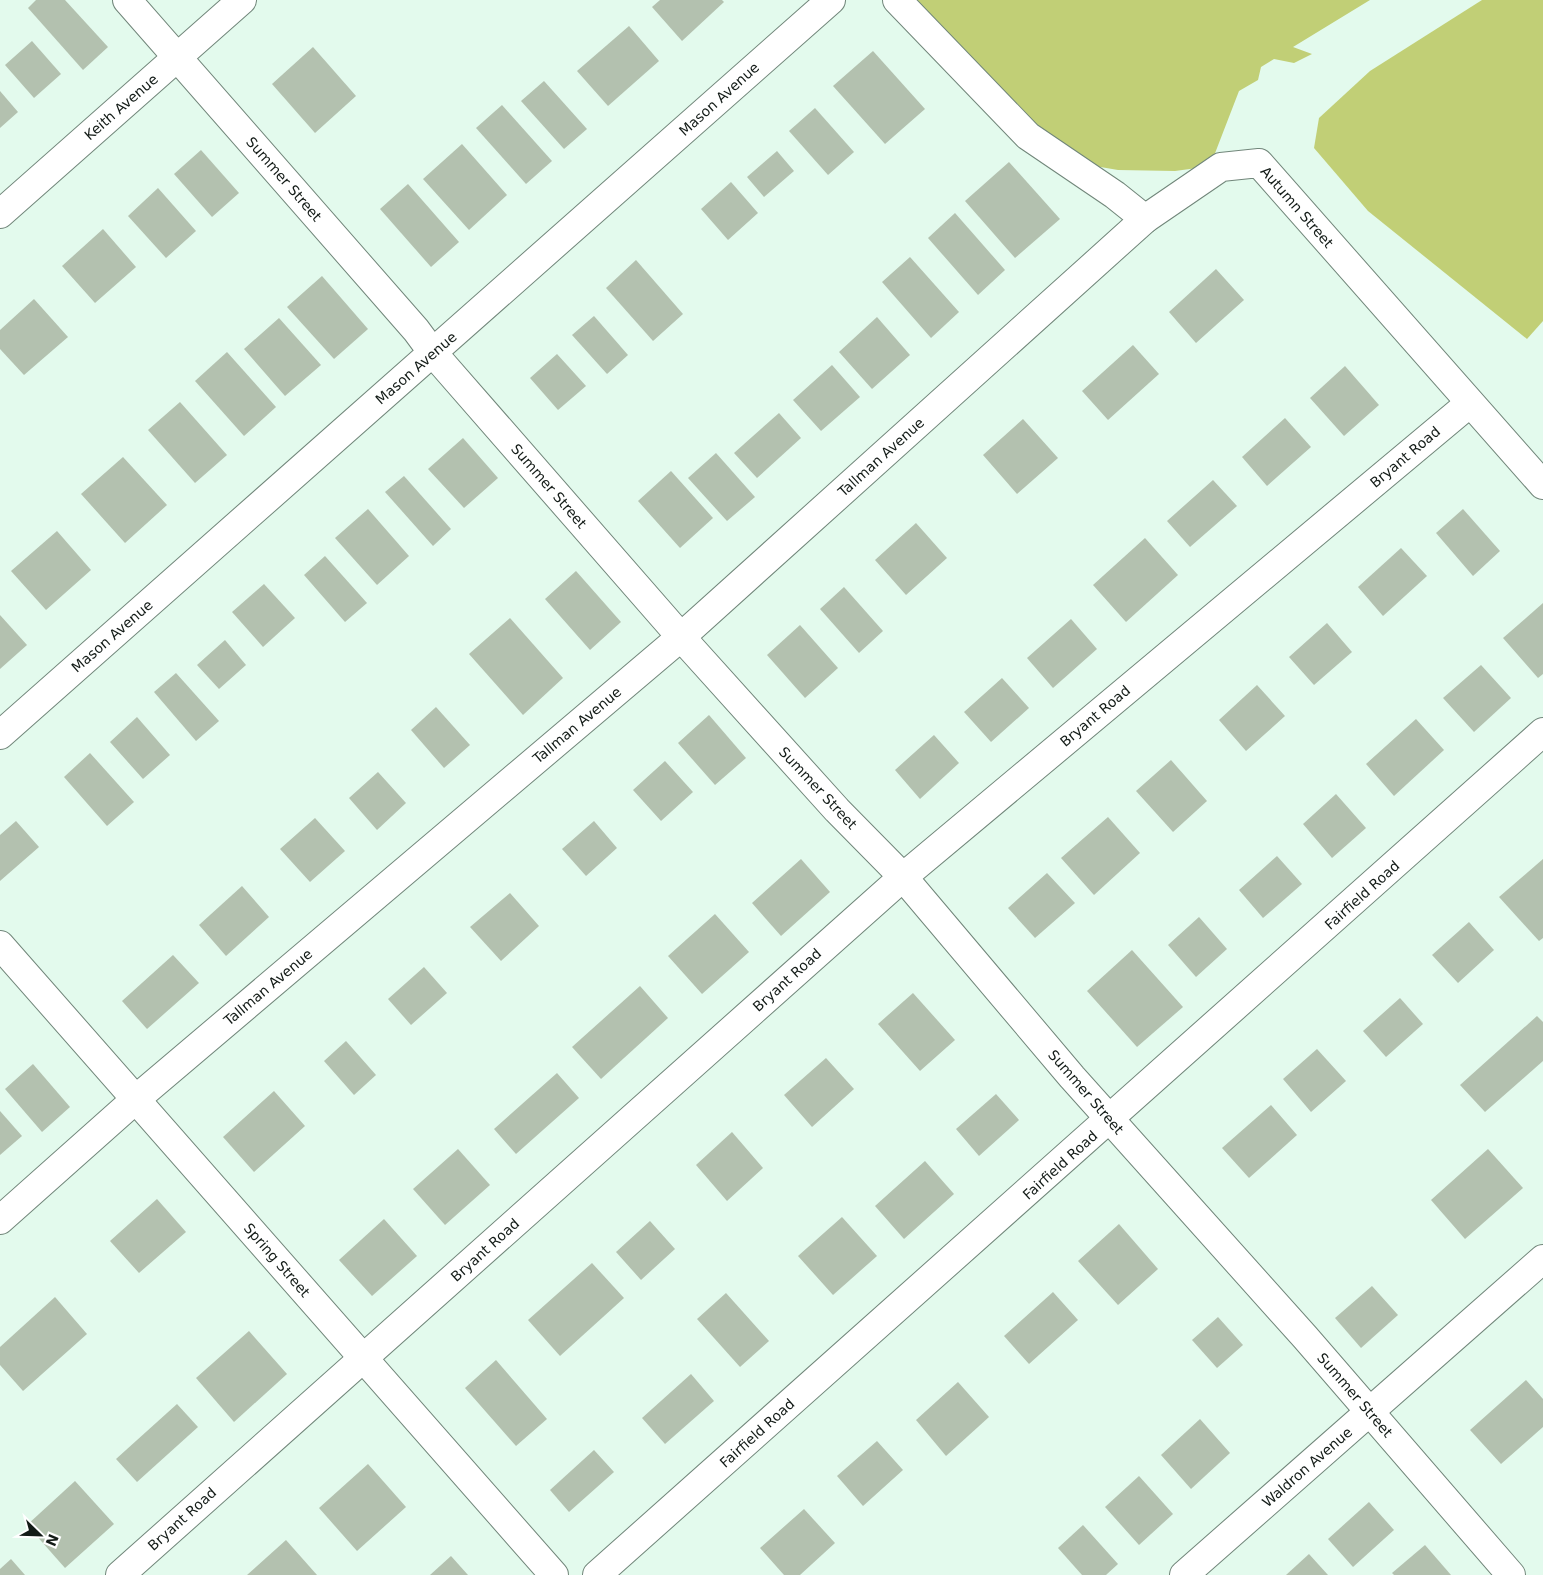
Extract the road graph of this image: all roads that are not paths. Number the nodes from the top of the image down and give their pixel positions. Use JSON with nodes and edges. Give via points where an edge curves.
{"nodes":[{"id":1,"x":127,"y":0,"type":"edge"},
{"id":2,"x":242,"y":0,"type":"edge"},
{"id":3,"x":831,"y":0,"type":"edge"},
{"id":4,"x":897,"y":0,"type":"edge"},
{"id":5,"x":177,"y":57,"type":"junction"},
{"id":6,"x":0,"y":214,"type":"edge"},
{"id":7,"x":1145,"y":219,"type":"junction"},
{"id":8,"x":433,"y":353,"type":"junction"},
{"id":9,"x":1470,"y":402,"type":"junction"},
{"id":10,"x":1543,"y":486,"type":"edge"},
{"id":11,"x":681,"y":637,"type":"junction"},
{"id":12,"x":1543,"y":732,"type":"edge"},
{"id":13,"x":0,"y":735,"type":"edge"},
{"id":14,"x":902,"y":877,"type":"junction"},
{"id":15,"x":0,"y":945,"type":"edge"},
{"id":16,"x":136,"y":1099,"type":"junction"},
{"id":17,"x":1110,"y":1120,"type":"junction"},
{"id":18,"x":0,"y":1220,"type":"edge"},
{"id":19,"x":1543,"y":1259,"type":"edge"},
{"id":20,"x":363,"y":1358,"type":"junction"},
{"id":21,"x":1369,"y":1412,"type":"junction"},
{"id":22,"x":120,"y":1575,"type":"edge"},
{"id":23,"x":554,"y":1575,"type":"edge"},
{"id":24,"x":597,"y":1575,"type":"edge"},
{"id":25,"x":1184,"y":1575,"type":"edge"},
{"id":26,"x":1511,"y":1575,"type":"edge"}],
"edges":[{"from":1,"to":5,"type":"street","name":"Summer Street"},
{"from":2,"to":5,"type":"street","name":"Keith Avenue"},
{"from":3,"to":8,"type":"street","name":"Mason Avenue"},
{"from":4,"to":7,"type":"street","via":[[1028,136]]},
{"from":5,"to":6,"type":"street","name":"Keith Avenue"},
{"from":5,"to":8,"type":"street","name":"Summer Street"},
{"from":7,"to":9,"type":"street","name":"Autumn Street","via":[[1221,167],[1259,163]]},
{"from":7,"to":11,"type":"street","name":"Tallman Avenue"},
{"from":8,"to":11,"type":"street","name":"Summer Street"},
{"from":8,"to":13,"type":"street","name":"Mason Avenue"},
{"from":9,"to":10,"type":"street","name":"Autumn Street"},
{"from":9,"to":14,"type":"street","name":"Bryant Road"},
{"from":11,"to":14,"type":"street","name":"Summer Street"},
{"from":11,"to":16,"type":"street","name":"Tallman Avenue"},
{"from":12,"to":17,"type":"street","name":"Fairfield Road"},
{"from":14,"to":17,"type":"street","name":"Summer Street"},
{"from":14,"to":20,"type":"street","name":"Bryant Road"},
{"from":15,"to":16,"type":"street","name":"Spring Street"},
{"from":16,"to":18,"type":"street","name":"Tallman Avenue"},
{"from":16,"to":20,"type":"street","name":"Spring Street"},
{"from":17,"to":21,"type":"street","name":"Summer Street"},
{"from":17,"to":24,"type":"street","name":"Fairfield Road"},
{"from":19,"to":21,"type":"street","name":"Waldron Avenue"},
{"from":20,"to":22,"type":"street","name":"Bryant Road"},
{"from":20,"to":23,"type":"street","name":"Spring Street"},
{"from":21,"to":25,"type":"street","name":"Waldron Avenue"},
{"from":21,"to":26,"type":"street","name":"Summer Street"}]}
